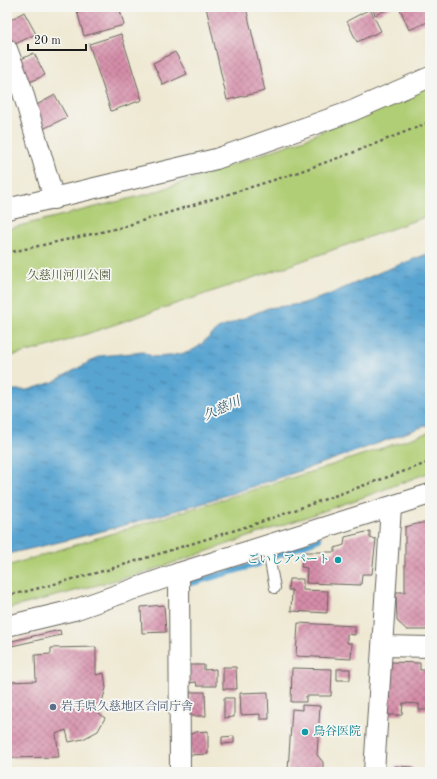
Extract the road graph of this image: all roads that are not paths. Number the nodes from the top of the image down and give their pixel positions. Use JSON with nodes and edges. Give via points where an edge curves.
{"nodes":[{"id":1,"x":7,"y":49,"type":"edge"},
{"id":2,"x":430,"y":77,"type":"edge"},
{"id":3,"x":54,"y":199,"type":"junction"},
{"id":4,"x":7,"y":209,"type":"edge"},
{"id":5,"x":430,"y":494,"type":"edge"},
{"id":6,"x":391,"y":507,"type":"junction"},
{"id":7,"x":267,"y":546,"type":"junction"},
{"id":8,"x":179,"y":573,"type":"junction"},
{"id":9,"x":275,"y":588,"type":"dead end"},
{"id":10,"x":7,"y":626,"type":"edge"},
{"id":11,"x":382,"y":646,"type":"junction"},
{"id":12,"x":430,"y":647,"type":"edge"},
{"id":13,"x":180,"y":772,"type":"edge"},
{"id":14,"x":374,"y":772,"type":"edge"}],
"edges":[{"from":1,"to":3,"type":"street","via":[[22,89]]},
{"from":2,"to":3,"type":"street","via":[[352,111],[216,159]]},
{"from":3,"to":4,"type":"street"},
{"from":5,"to":6,"type":"street"},
{"from":6,"to":7,"type":"street"},
{"from":6,"to":11,"type":"street"},
{"from":7,"to":8,"type":"street"},
{"from":7,"to":9,"type":"lane"},
{"from":8,"to":10,"type":"street","via":[[74,610]]},
{"from":8,"to":13,"type":"street"},
{"from":11,"to":12,"type":"street"},
{"from":11,"to":14,"type":"street"}]}
